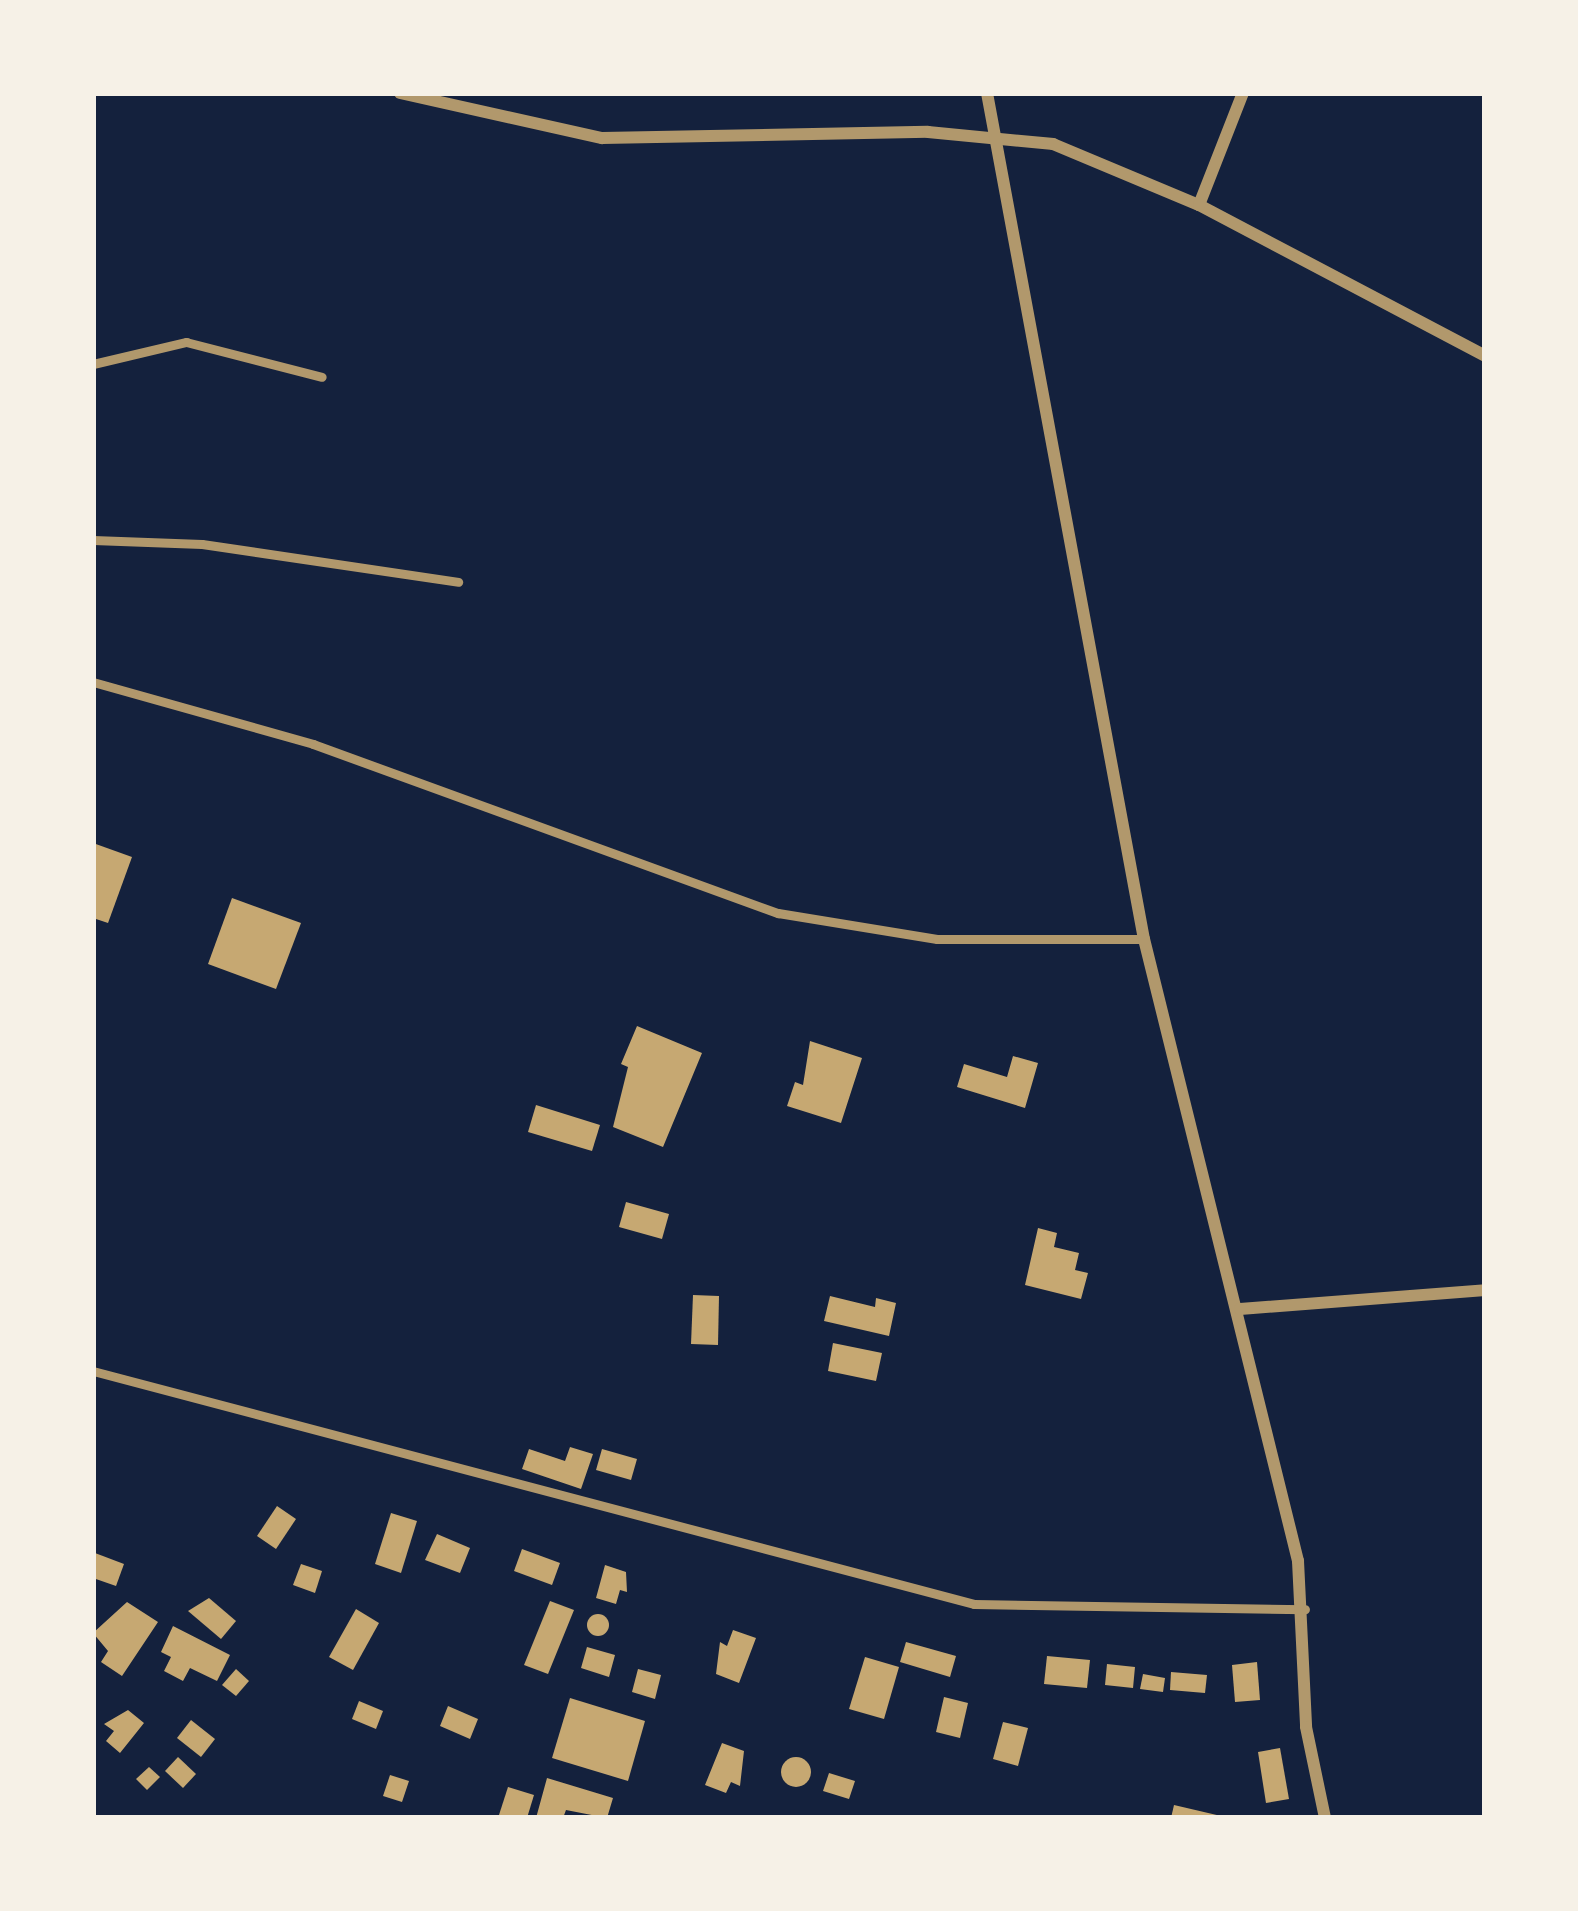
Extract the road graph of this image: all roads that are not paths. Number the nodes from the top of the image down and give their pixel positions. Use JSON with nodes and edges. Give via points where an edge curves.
{"nodes":[{"id":1,"x":400,"y":93,"type":"edge"},
{"id":2,"x":987,"y":93,"type":"edge"},
{"id":3,"x":1243,"y":93,"type":"edge"},
{"id":4,"x":1000,"y":135,"type":"junction"},
{"id":5,"x":1199,"y":205,"type":"junction"},
{"id":6,"x":1485,"y":356,"type":"edge"},
{"id":7,"x":93,"y":364,"type":"edge"},
{"id":8,"x":322,"y":377,"type":"dead end"},
{"id":9,"x":93,"y":540,"type":"edge"},
{"id":10,"x":458,"y":582,"type":"dead end"},
{"id":11,"x":93,"y":682,"type":"edge"},
{"id":12,"x":1144,"y":939,"type":"junction"},
{"id":13,"x":1485,"y":1290,"type":"edge"},
{"id":14,"x":1240,"y":1309,"type":"junction"},
{"id":15,"x":93,"y":1371,"type":"edge"},
{"id":16,"x":1305,"y":1609,"type":"junction"},
{"id":17,"x":1325,"y":1818,"type":"edge"}],
"edges":[{"from":1,"to":4,"type":"street","via":[[602,138]]},
{"from":2,"to":4,"type":"street"},
{"from":3,"to":5,"type":"street"},
{"from":4,"to":5,"type":"street","via":[[1082,153]]},
{"from":4,"to":12,"type":"street"},
{"from":5,"to":6,"type":"street"},
{"from":7,"to":8,"type":"lane","via":[[186,342]]},
{"from":9,"to":10,"type":"lane","via":[[202,544]]},
{"from":11,"to":12,"type":"lane","via":[[313,744],[778,913],[937,939]]},
{"from":12,"to":14,"type":"street"},
{"from":13,"to":14,"type":"street"},
{"from":14,"to":16,"type":"street"},
{"from":15,"to":16,"type":"lane","via":[[974,1604]]},
{"from":16,"to":17,"type":"street","via":[[1306,1727]]}]}
